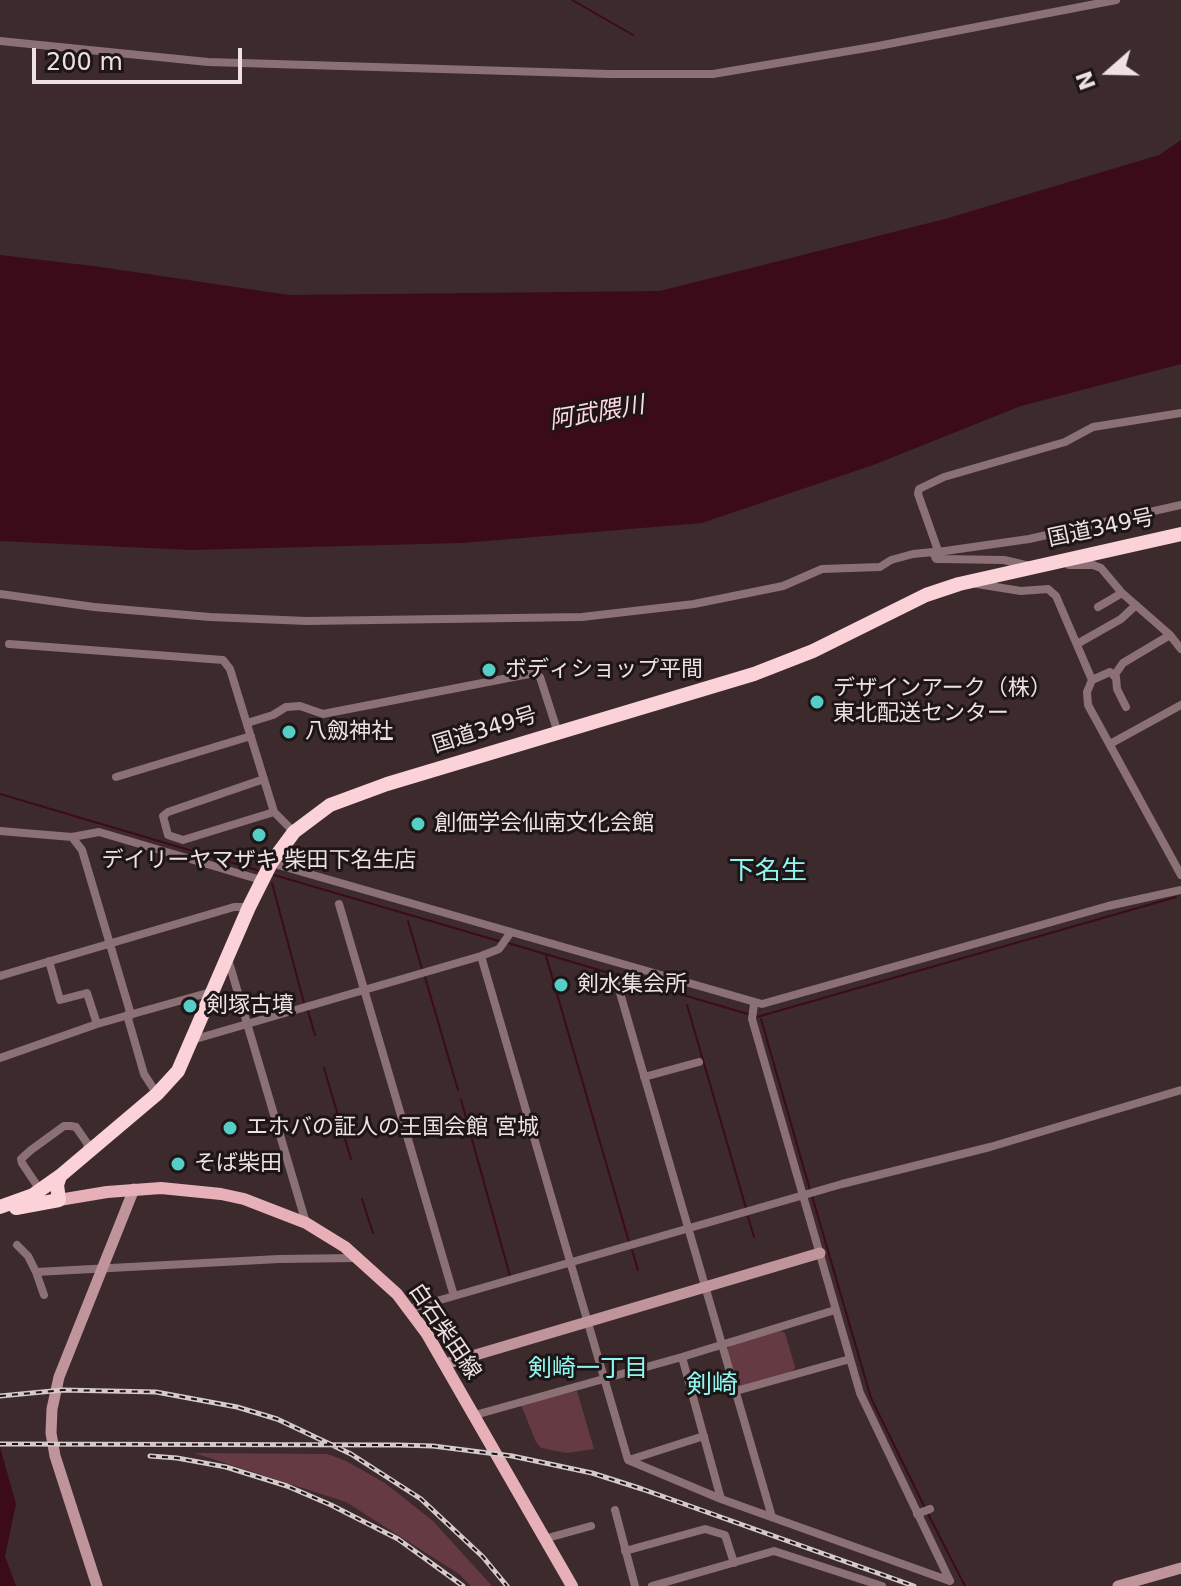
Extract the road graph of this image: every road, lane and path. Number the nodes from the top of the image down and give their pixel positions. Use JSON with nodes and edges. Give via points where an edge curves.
{"nodes":[{"id":1,"x":1116,"y":0,"type":"edge"},
{"id":2,"x":0,"y":41,"type":"edge"},
{"id":3,"x":1181,"y":413,"type":"edge"},
{"id":4,"x":1181,"y":505,"type":"edge"},
{"id":5,"x":1181,"y":534,"type":"edge"},
{"id":6,"x":940,"y":556,"type":"junction"},
{"id":7,"x":1063,"y":561,"type":"junction"},
{"id":8,"x":1032,"y":567,"type":"junction"},
{"id":9,"x":969,"y":581,"type":"junction"},
{"id":10,"x":1122,"y":593,"type":"junction"},
{"id":11,"x":0,"y":594,"type":"edge"},
{"id":12,"x":1136,"y":605,"type":"junction"},
{"id":13,"x":1098,"y":607,"type":"dead end"},
{"id":14,"x":1170,"y":635,"type":"junction"},
{"id":15,"x":9,"y":644,"type":"dead end"},
{"id":16,"x":1077,"y":644,"type":"junction"},
{"id":17,"x":1181,"y":649,"type":"edge"},
{"id":18,"x":1114,"y":676,"type":"junction"},
{"id":19,"x":1092,"y":680,"type":"junction"},
{"id":20,"x":1181,"y":705,"type":"edge"},
{"id":21,"x":1126,"y":707,"type":"dead end"},
{"id":22,"x":247,"y":723,"type":"junction"},
{"id":23,"x":558,"y":733,"type":"junction"},
{"id":24,"x":251,"y":736,"type":"junction"},
{"id":25,"x":1110,"y":744,"type":"junction"},
{"id":26,"x":116,"y":777,"type":"dead end"},
{"id":27,"x":264,"y":779,"type":"junction"},
{"id":28,"x":274,"y":812,"type":"junction"},
{"id":29,"x":0,"y":831,"type":"edge"},
{"id":30,"x":294,"y":832,"type":"junction"},
{"id":31,"x":72,"y":837,"type":"junction"},
{"id":32,"x":266,"y":871,"type":"junction"},
{"id":33,"x":1181,"y":875,"type":"edge"},
{"id":34,"x":1181,"y":890,"type":"edge"},
{"id":35,"x":339,"y":904,"type":"dead end"},
{"id":36,"x":249,"y":907,"type":"junction"},
{"id":37,"x":511,"y":934,"type":"junction"},
{"id":38,"x":110,"y":944,"type":"junction"},
{"id":39,"x":481,"y":956,"type":"junction"},
{"id":40,"x":227,"y":957,"type":"junction"},
{"id":41,"x":49,"y":961,"type":"junction"},
{"id":42,"x":0,"y":976,"type":"edge"},
{"id":43,"x":616,"y":979,"type":"dead end"},
{"id":44,"x":363,"y":989,"type":"junction"},
{"id":45,"x":212,"y":992,"type":"junction"},
{"id":46,"x":754,"y":1006,"type":"junction"},
{"id":47,"x":129,"y":1015,"type":"junction"},
{"id":48,"x":97,"y":1024,"type":"junction"},
{"id":49,"x":248,"y":1025,"type":"junction"},
{"id":50,"x":192,"y":1040,"type":"junction"},
{"id":51,"x":0,"y":1058,"type":"edge"},
{"id":52,"x":699,"y":1062,"type":"dead end"},
{"id":53,"x":644,"y":1077,"type":"junction"},
{"id":54,"x":1181,"y":1090,"type":"edge"},
{"id":55,"x":157,"y":1094,"type":"junction"},
{"id":56,"x":88,"y":1150,"type":"junction"},
{"id":57,"x":60,"y":1176,"type":"junction"},
{"id":58,"x":134,"y":1189,"type":"junction"},
{"id":59,"x":40,"y":1190,"type":"junction"},
{"id":60,"x":808,"y":1195,"type":"junction"},
{"id":61,"x":59,"y":1200,"type":"junction"},
{"id":62,"x":0,"y":1208,"type":"edge"},
{"id":63,"x":306,"y":1223,"type":"junction"},
{"id":64,"x":689,"y":1229,"type":"junction"},
{"id":65,"x":17,"y":1245,"type":"dead end"},
{"id":66,"x":820,"y":1253,"type":"junction"},
{"id":67,"x":360,"y":1258,"type":"junction"},
{"id":68,"x":572,"y":1264,"type":"junction"},
{"id":69,"x":104,"y":1269,"type":"junction"},
{"id":70,"x":36,"y":1272,"type":"junction"},
{"id":71,"x":705,"y":1285,"type":"junction"},
{"id":72,"x":44,"y":1295,"type":"dead end"},
{"id":73,"x":454,"y":1296,"type":"junction"},
{"id":74,"x":409,"y":1309,"type":"junction"},
{"id":75,"x":835,"y":1310,"type":"junction"},
{"id":76,"x":588,"y":1320,"type":"junction"},
{"id":77,"x":722,"y":1343,"type":"junction"},
{"id":78,"x":682,"y":1357,"type":"junction"},
{"id":79,"x":850,"y":1359,"type":"junction"},
{"id":80,"x":445,"y":1364,"type":"junction"},
{"id":81,"x":604,"y":1377,"type":"junction"},
{"id":82,"x":736,"y":1391,"type":"junction"},
{"id":83,"x":475,"y":1415,"type":"junction"},
{"id":84,"x":704,"y":1436,"type":"junction"},
{"id":85,"x":628,"y":1460,"type":"junction"},
{"id":86,"x":721,"y":1499,"type":"junction"},
{"id":87,"x":930,"y":1509,"type":"dead end"},
{"id":88,"x":615,"y":1510,"type":"dead end"},
{"id":89,"x":917,"y":1514,"type":"junction"},
{"id":90,"x":772,"y":1517,"type":"junction"},
{"id":91,"x":591,"y":1526,"type":"dead end"},
{"id":92,"x":544,"y":1539,"type":"junction"},
{"id":93,"x":625,"y":1551,"type":"junction"},
{"id":94,"x":734,"y":1563,"type":"junction"},
{"id":95,"x":1181,"y":1568,"type":"edge"},
{"id":96,"x":97,"y":1586,"type":"edge"},
{"id":97,"x":572,"y":1586,"type":"edge"},
{"id":98,"x":635,"y":1586,"type":"edge"},
{"id":99,"x":652,"y":1586,"type":"edge"},
{"id":100,"x":882,"y":1586,"type":"edge"},
{"id":101,"x":1118,"y":1586,"type":"edge"}],
"edges":[{"from":1,"to":2,"type":"street","via":[[713,74],[208,62]]},
{"from":3,"to":6,"type":"street","via":[[1093,427],[1065,442],[921,487],[918,494]]},
{"from":4,"to":6,"type":"street"},
{"from":5,"to":7,"type":"highway","name":"国道349号"},
{"from":6,"to":8,"type":"street"},
{"from":6,"to":11,"type":"street","via":[[913,554],[880,567],[822,569],[783,586],[705,602],[582,617],[307,621],[145,612]]},
{"from":7,"to":8,"type":"highway","name":"国道349号"},
{"from":7,"to":10,"type":"street","via":[[1098,566]]},
{"from":8,"to":9,"type":"highway","name":"国道349号"},
{"from":9,"to":16,"type":"street","via":[[1005,589],[1048,589]]},
{"from":9,"to":23,"type":"highway","name":"国道349号","via":[[926,595],[786,662]]},
{"from":10,"to":12,"type":"street"},
{"from":10,"to":13,"type":"street"},
{"from":12,"to":14,"type":"street"},
{"from":12,"to":16,"type":"street"},
{"from":14,"to":17,"type":"street"},
{"from":14,"to":18,"type":"street","via":[[1123,663]]},
{"from":15,"to":22,"type":"street","via":[[220,659],[230,669]]},
{"from":16,"to":19,"type":"street"},
{"from":18,"to":19,"type":"street","via":[[1110,672]]},
{"from":18,"to":21,"type":"street"},
{"from":19,"to":25,"type":"street","via":[[1088,705]]},
{"from":20,"to":25,"type":"street"},
{"from":22,"to":23,"type":"street","via":[[286,707],[323,714],[534,673],[540,677]]},
{"from":22,"to":24,"type":"street"},
{"from":23,"to":30,"type":"highway","name":"国道349号","via":[[343,799]]},
{"from":24,"to":26,"type":"street"},
{"from":24,"to":27,"type":"street"},
{"from":25,"to":33,"type":"street"},
{"from":27,"to":28,"type":"street"},
{"from":27,"to":28,"type":"street","via":[[168,812],[163,816],[168,835],[183,840]]},
{"from":28,"to":30,"type":"street"},
{"from":29,"to":31,"type":"street"},
{"from":30,"to":32,"type":"highway","name":"国道349号"},
{"from":31,"to":32,"type":"street","via":[[99,832]]},
{"from":31,"to":38,"type":"street","via":[[82,850]]},
{"from":32,"to":36,"type":"highway","name":"国道349号"},
{"from":32,"to":37,"type":"street"},
{"from":34,"to":46,"type":"street"},
{"from":35,"to":44,"type":"street"},
{"from":36,"to":38,"type":"street"},
{"from":36,"to":40,"type":"highway","name":"国道349号"},
{"from":37,"to":39,"type":"street","via":[[502,946]]},
{"from":37,"to":46,"type":"street"},
{"from":38,"to":41,"type":"street"},
{"from":38,"to":47,"type":"street"},
{"from":39,"to":44,"type":"street"},
{"from":39,"to":68,"type":"street"},
{"from":40,"to":45,"type":"highway","name":"国道349号"},
{"from":40,"to":49,"type":"street"},
{"from":41,"to":42,"type":"street"},
{"from":41,"to":48,"type":"street","via":[[60,1000],[87,993]]},
{"from":43,"to":53,"type":"street"},
{"from":44,"to":49,"type":"street"},
{"from":44,"to":73,"type":"street"},
{"from":45,"to":47,"type":"street"},
{"from":45,"to":50,"type":"highway","name":"国道349号"},
{"from":46,"to":60,"type":"street","via":[[752,1019]]},
{"from":47,"to":48,"type":"street"},
{"from":47,"to":55,"type":"street","via":[[144,1074]]},
{"from":48,"to":51,"type":"street"},
{"from":49,"to":50,"type":"street"},
{"from":49,"to":63,"type":"street"},
{"from":50,"to":55,"type":"highway","name":"国道349号","via":[[178,1071]]},
{"from":52,"to":53,"type":"street"},
{"from":53,"to":64,"type":"street"},
{"from":54,"to":60,"type":"street"},
{"from":55,"to":56,"type":"highway","name":"国道349号"},
{"from":56,"to":57,"type":"highway","name":"国道349号"},
{"from":56,"to":59,"type":"street","via":[[71,1126],[31,1150],[21,1159]]},
{"from":57,"to":59,"type":"highway","name":"国道349号"},
{"from":57,"to":61,"type":"highway"},
{"from":58,"to":61,"type":"main road","name":"白石柴田線"},
{"from":58,"to":63,"type":"main road","name":"白石柴田線","via":[[221,1194]]},
{"from":58,"to":69,"type":"street"},
{"from":59,"to":62,"type":"highway","name":"国道349号"},
{"from":60,"to":64,"type":"street"},
{"from":60,"to":66,"type":"street"},
{"from":61,"to":62,"type":"highway"},
{"from":63,"to":67,"type":"main road","name":"白石柴田線"},
{"from":64,"to":68,"type":"street"},
{"from":64,"to":71,"type":"street"},
{"from":65,"to":70,"type":"street"},
{"from":66,"to":71,"type":"street"},
{"from":66,"to":75,"type":"street"},
{"from":67,"to":69,"type":"street"},
{"from":67,"to":74,"type":"main road","name":"白石柴田線"},
{"from":68,"to":73,"type":"street"},
{"from":68,"to":76,"type":"street"},
{"from":69,"to":70,"type":"street"},
{"from":69,"to":96,"type":"street","via":[[59,1377],[51,1422],[55,1456]]},
{"from":70,"to":72,"type":"street"},
{"from":71,"to":76,"type":"street"},
{"from":71,"to":77,"type":"street"},
{"from":73,"to":74,"type":"street"},
{"from":74,"to":80,"type":"main road","name":"白石柴田線"},
{"from":75,"to":77,"type":"street"},
{"from":75,"to":79,"type":"street"},
{"from":76,"to":80,"type":"street"},
{"from":76,"to":81,"type":"street"},
{"from":77,"to":78,"type":"street"},
{"from":77,"to":82,"type":"street"},
{"from":78,"to":81,"type":"street"},
{"from":78,"to":84,"type":"street"},
{"from":79,"to":82,"type":"street"},
{"from":79,"to":89,"type":"street","via":[[862,1399]]},
{"from":80,"to":83,"type":"main road","name":"白石柴田線"},
{"from":81,"to":83,"type":"street"},
{"from":81,"to":85,"type":"street"},
{"from":82,"to":90,"type":"street"},
{"from":83,"to":92,"type":"main road","name":"白石柴田線"},
{"from":84,"to":85,"type":"street"},
{"from":84,"to":86,"type":"street"},
{"from":85,"to":86,"type":"street"},
{"from":86,"to":90,"type":"street"},
{"from":87,"to":89,"type":"street"},
{"from":88,"to":93,"type":"street"},
{"from":89,"to":90,"type":"street","via":[[950,1581]]},
{"from":91,"to":92,"type":"street"},
{"from":92,"to":97,"type":"main road","name":"白石柴田線"},
{"from":93,"to":94,"type":"street","via":[[705,1529],[725,1535]]},
{"from":93,"to":98,"type":"street"},
{"from":94,"to":99,"type":"street"},
{"from":94,"to":100,"type":"street","via":[[774,1551]]},
{"from":95,"to":101,"type":"street"}]}
